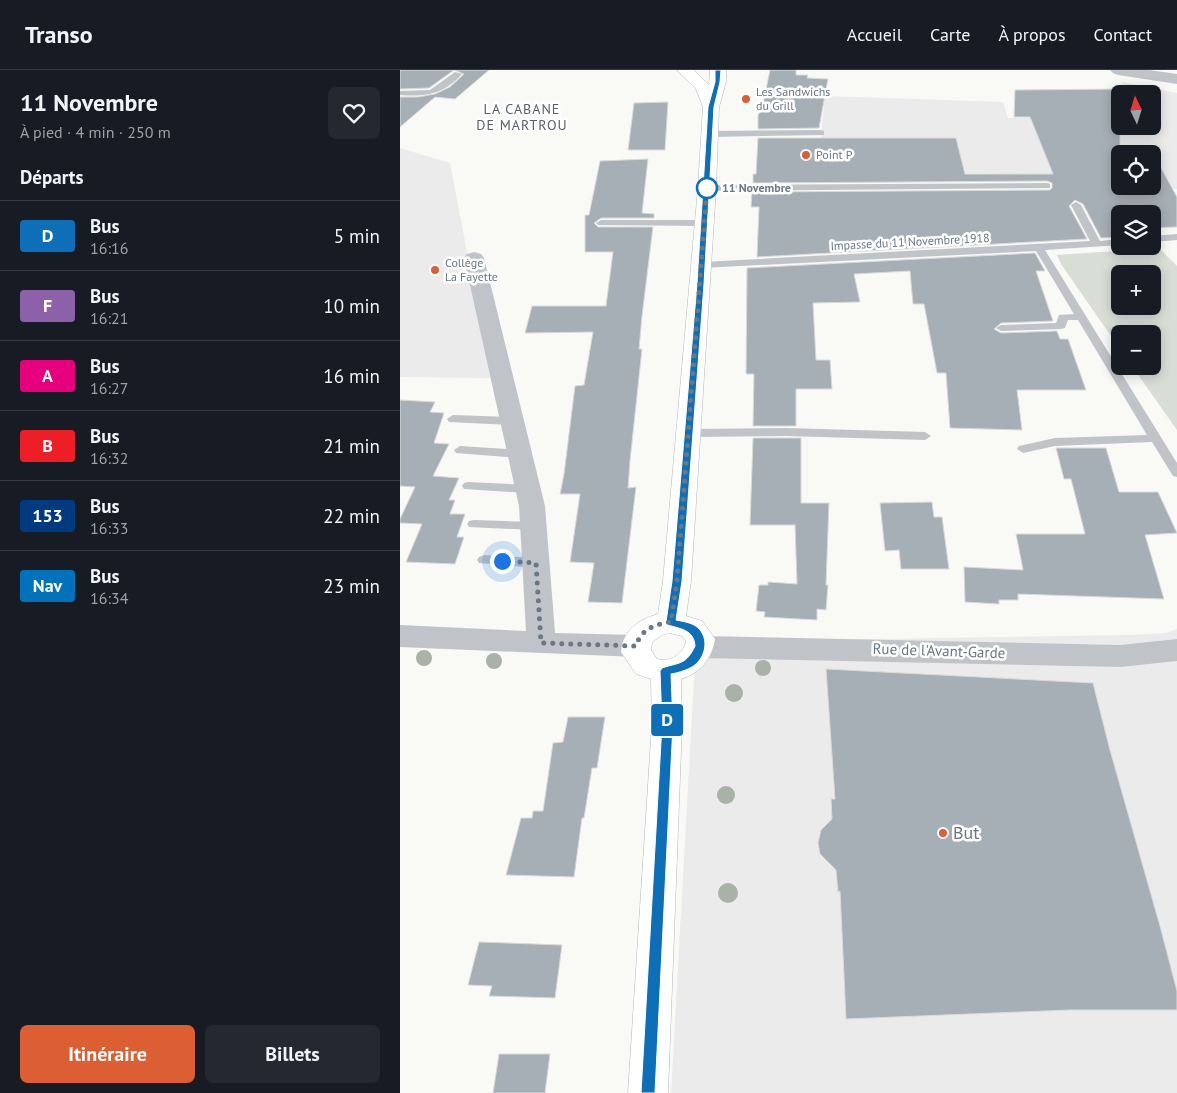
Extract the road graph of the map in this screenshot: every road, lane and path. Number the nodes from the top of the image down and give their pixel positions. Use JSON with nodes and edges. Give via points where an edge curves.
{"nodes":[{"id":1,"x":685,"y":70,"type":"edge"},
{"id":2,"x":718,"y":70,"type":"edge"},
{"id":3,"x":1118,"y":70,"type":"edge"},
{"id":4,"x":458,"y":74,"type":"dead end"},
{"id":5,"x":1177,"y":79,"type":"edge"},
{"id":6,"x":400,"y":93,"type":"edge"},
{"id":7,"x":711,"y":107,"type":"junction"},
{"id":8,"x":821,"y":133,"type":"dead end"},
{"id":9,"x":711,"y":134,"type":"junction"},
{"id":10,"x":1047,"y":186,"type":"dead end"},
{"id":11,"x":707,"y":188,"type":"junction"},
{"id":12,"x":1076,"y":205,"type":"dead end"},
{"id":13,"x":705,"y":222,"type":"junction"},
{"id":14,"x":601,"y":223,"type":"dead end"},
{"id":15,"x":1177,"y":237,"type":"edge"},
{"id":16,"x":1161,"y":238,"type":"edge"},
{"id":17,"x":1111,"y":243,"type":"edge"},
{"id":18,"x":1096,"y":244,"type":"junction"},
{"id":19,"x":1039,"y":248,"type":"junction"},
{"id":20,"x":474,"y":258,"type":"dead end"},
{"id":21,"x":702,"y":265,"type":"junction"},
{"id":22,"x":1081,"y":316,"type":"junction"},
{"id":23,"x":1001,"y":328,"type":"dead end"},
{"id":24,"x":453,"y":418,"type":"dead end"},
{"id":25,"x":512,"y":421,"type":"junction"},
{"id":26,"x":688,"y":433,"type":"junction"},
{"id":27,"x":925,"y":436,"type":"dead end"},
{"id":28,"x":1156,"y":438,"type":"junction"},
{"id":29,"x":1023,"y":449,"type":"dead end"},
{"id":30,"x":460,"y":450,"type":"dead end"},
{"id":31,"x":520,"y":454,"type":"junction"},
{"id":32,"x":1177,"y":473,"type":"edge"},
{"id":33,"x":468,"y":486,"type":"dead end"},
{"id":34,"x":528,"y":489,"type":"junction"},
{"id":35,"x":474,"y":524,"type":"dead end"},
{"id":36,"x":534,"y":526,"type":"junction"},
{"id":37,"x":484,"y":560,"type":"dead end"},
{"id":38,"x":536,"y":563,"type":"junction"},
{"id":39,"x":671,"y":622,"type":"junction"},
{"id":40,"x":400,"y":636,"type":"edge"},
{"id":41,"x":541,"y":643,"type":"junction"},
{"id":42,"x":636,"y":646,"type":"junction"},
{"id":43,"x":700,"y":646,"type":"junction"},
{"id":44,"x":1177,"y":650,"type":"edge"},
{"id":45,"x":666,"y":671,"type":"junction"},
{"id":46,"x":648,"y":1093,"type":"edge"}],
"edges":[{"from":1,"to":7,"type":"main road","via":[[703,87]]},
{"from":2,"to":7,"type":"main road"},
{"from":3,"to":5,"type":"street"},
{"from":4,"to":6,"type":"lane","via":[[437,92]]},
{"from":7,"to":9,"type":"main road"},
{"from":8,"to":9,"type":"lane","via":[[774,130]]},
{"from":9,"to":11,"type":"main road"},
{"from":10,"to":11,"type":"lane"},
{"from":11,"to":13,"type":"main road"},
{"from":12,"to":18,"type":"lane"},
{"from":13,"to":14,"type":"lane"},
{"from":13,"to":21,"type":"main road"},
{"from":15,"to":16,"type":"lane"},
{"from":17,"to":18,"type":"lane","name":"Impasse du 11 Novembre 1918"},
{"from":18,"to":19,"type":"lane","name":"Impasse du 11 Novembre 1918"},
{"from":19,"to":21,"type":"lane","name":"Impasse du 11 Novembre 1918"},
{"from":19,"to":22,"type":"lane"},
{"from":20,"to":25,"type":"street"},
{"from":21,"to":26,"type":"main road"},
{"from":22,"to":23,"type":"lane","via":[[1064,318],[1061,326]]},
{"from":22,"to":28,"type":"lane"},
{"from":24,"to":25,"type":"lane"},
{"from":25,"to":31,"type":"street"},
{"from":26,"to":27,"type":"lane"},
{"from":26,"to":39,"type":"main road","via":[[676,597]]},
{"from":28,"to":29,"type":"lane","via":[[1055,442]]},
{"from":28,"to":32,"type":"lane"},
{"from":30,"to":31,"type":"lane"},
{"from":31,"to":34,"type":"street"},
{"from":33,"to":34,"type":"lane"},
{"from":34,"to":36,"type":"street"},
{"from":35,"to":36,"type":"lane"},
{"from":36,"to":38,"type":"street"},
{"from":37,"to":38,"type":"lane"},
{"from":38,"to":41,"type":"street"},
{"from":39,"to":42,"type":"main road","via":[[652,627],[638,638]]},
{"from":39,"to":43,"type":"main road","via":[[696,632]]},
{"from":40,"to":41,"type":"street"},
{"from":41,"to":42,"type":"street"},
{"from":42,"to":45,"type":"main road","via":[[643,663]]},
{"from":43,"to":44,"type":"street","name":"Rue de l'Avant-Garde","via":[[1120,656]]},
{"from":43,"to":45,"type":"main road","via":[[693,661]]},
{"from":45,"to":46,"type":"main road","via":[[667,734]]}]}
